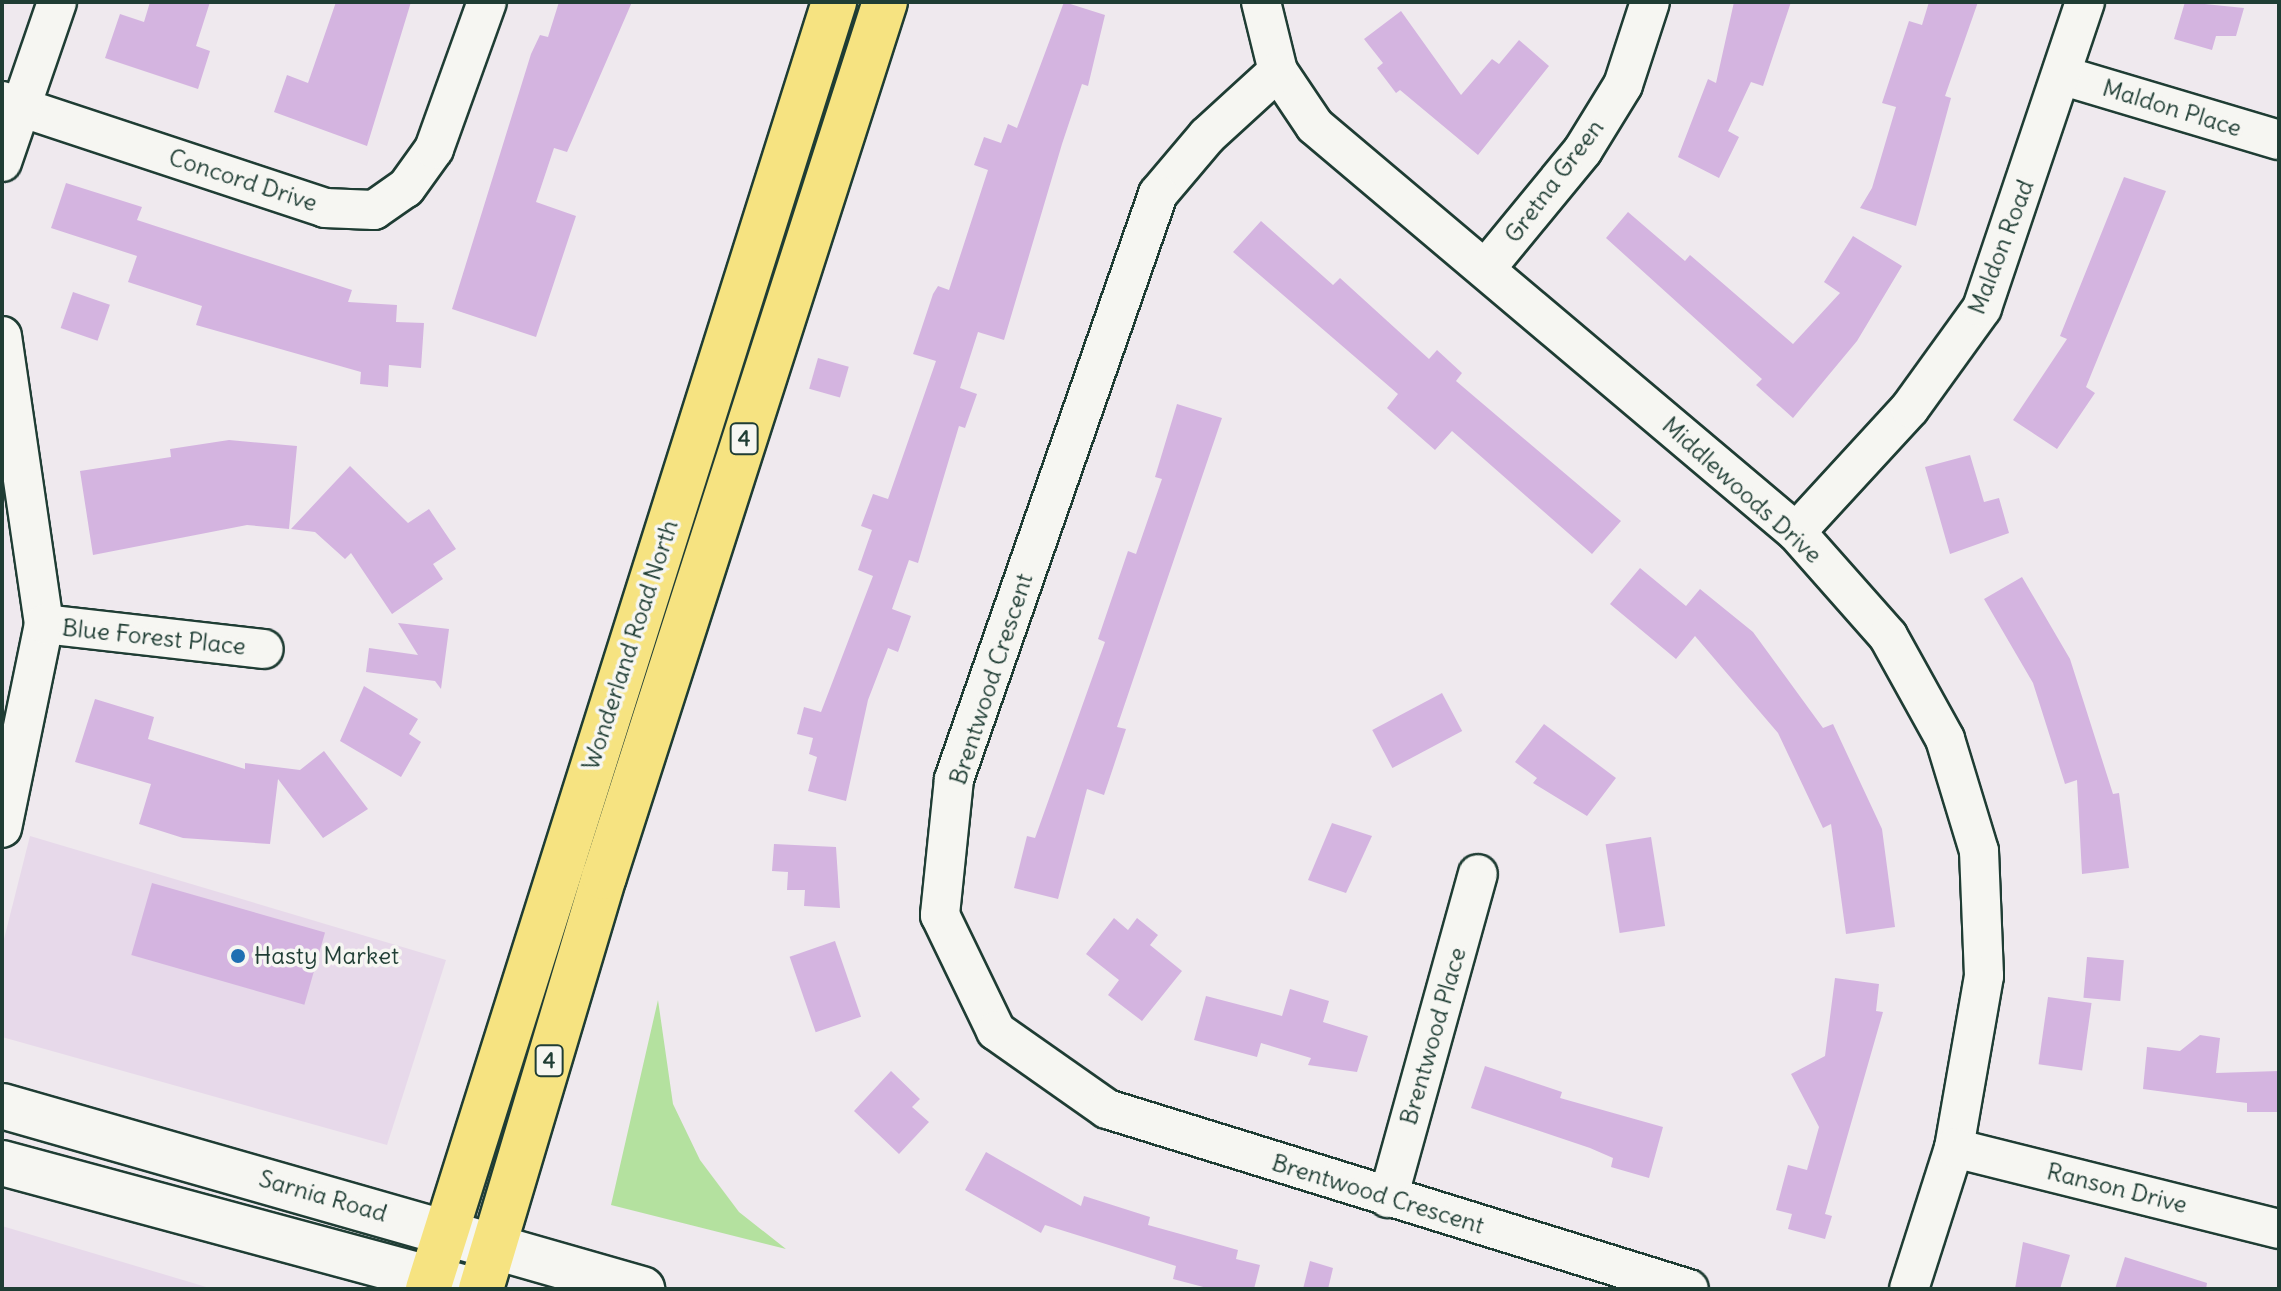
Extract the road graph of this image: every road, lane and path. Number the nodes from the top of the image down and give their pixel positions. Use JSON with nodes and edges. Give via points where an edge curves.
{"nodes":[{"id":1,"x":57,"y":2,"type":"edge"},
{"id":2,"x":487,"y":2,"type":"edge"},
{"id":3,"x":834,"y":2,"type":"edge"},
{"id":4,"x":885,"y":2,"type":"edge"},
{"id":5,"x":1261,"y":2,"type":"edge"},
{"id":6,"x":1650,"y":2,"type":"edge"},
{"id":7,"x":2085,"y":2,"type":"edge"},
{"id":8,"x":1278,"y":71,"type":"junction"},
{"id":9,"x":2064,"y":76,"type":"junction"},
{"id":10,"x":11,"y":103,"type":"edge"},
{"id":11,"x":2279,"y":140,"type":"edge"},
{"id":12,"x":2,"y":162,"type":"edge"},
{"id":13,"x":1487,"y":267,"type":"junction"},
{"id":14,"x":2,"y":336,"type":"edge"},
{"id":15,"x":1796,"y":532,"type":"junction"},
{"id":16,"x":44,"y":624,"type":"junction"},
{"id":17,"x":264,"y":649,"type":"dead end"},
{"id":18,"x":2,"y":828,"type":"edge"},
{"id":19,"x":1478,"y":874,"type":"dead end"},
{"id":20,"x":2,"y":1106,"type":"edge"},
{"id":21,"x":1954,"y":1148,"type":"junction"},
{"id":22,"x":2,"y":1163,"type":"edge"},
{"id":23,"x":1388,"y":1198,"type":"junction"},
{"id":24,"x":2279,"y":1229,"type":"edge"},
{"id":25,"x":446,"y":1231,"type":"junction"},
{"id":26,"x":495,"y":1245,"type":"junction"},
{"id":27,"x":442,"y":1285,"type":"edge"},
{"id":28,"x":481,"y":1289,"type":"edge"},
{"id":29,"x":642,"y":1289,"type":"edge"},
{"id":30,"x":1689,"y":1289,"type":"edge"},
{"id":31,"x":1909,"y":1289,"type":"edge"}],
"edges":[{"from":1,"to":10,"type":"street"},
{"from":2,"to":10,"type":"street","name":"Concord Drive","via":[[434,149],[406,188],[374,210],[325,208]]},
{"from":3,"to":25,"type":"main road","name":"Wonderland Road North","number":"4"},
{"from":4,"to":26,"type":"main road","name":"Wonderland Road North","number":"4","via":[[604,877]]},
{"from":5,"to":8,"type":"street","name":"Middlewoods Drive"},
{"from":6,"to":13,"type":"street","name":"Gretna Green","via":[[1623,85],[1583,150]]},
{"from":7,"to":9,"type":"street","name":"Maldon Road"},
{"from":8,"to":13,"type":"street","name":"Middlewoods Drive","via":[[1315,126]]},
{"from":8,"to":23,"type":"street","name":"Brentwood Crescent","via":[[1207,136],[1158,194],[954,779],[940,915],[996,1031],[1107,1109]]},
{"from":9,"to":11,"type":"street","name":"Maldon Place"},
{"from":9,"to":15,"type":"street","name":"Maldon Road","via":[[1982,308],[1910,408]]},
{"from":10,"to":12,"type":"street"},
{"from":13,"to":15,"type":"street","name":"Middlewoods Drive"},
{"from":14,"to":16,"type":"street"},
{"from":15,"to":21,"type":"street","name":"Middlewoods Drive","via":[[1888,636],[1945,739],[1979,851],[1984,976]]},
{"from":16,"to":17,"type":"street","name":"Blue Forest Place"},
{"from":16,"to":18,"type":"street"},
{"from":19,"to":23,"type":"street","name":"Brentwood Place"},
{"from":20,"to":25,"type":"main road","name":"Sarnia Road"},
{"from":21,"to":24,"type":"street","name":"Ranson Drive"},
{"from":21,"to":31,"type":"street","name":"Middlewoods Drive"},
{"from":22,"to":27,"type":"main road","name":"Sarnia Road"},
{"from":23,"to":30,"type":"street","name":"Brentwood Crescent"},
{"from":25,"to":26,"type":"main road","name":"Sarnia Road"},
{"from":25,"to":27,"type":"main road","name":"Wonderland Road North","number":"4"},
{"from":26,"to":28,"type":"main road","name":"Wonderland Road North","number":"4"},
{"from":26,"to":29,"type":"main road","name":"Sarnia Road"}]}
